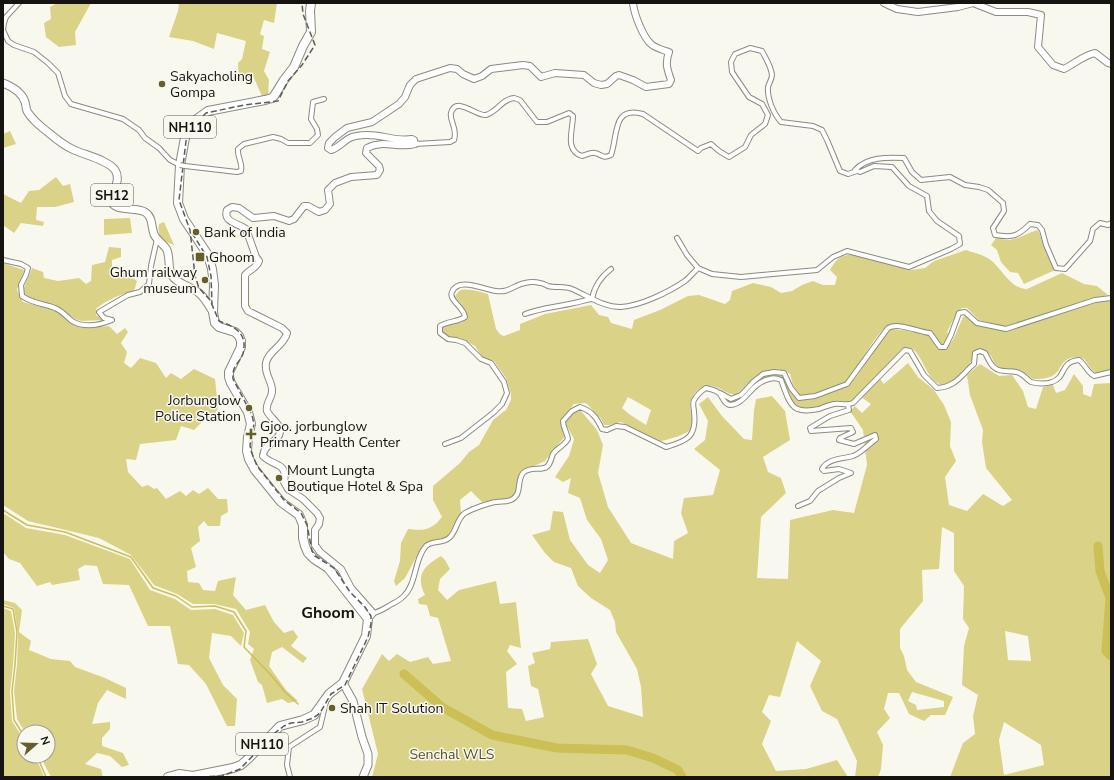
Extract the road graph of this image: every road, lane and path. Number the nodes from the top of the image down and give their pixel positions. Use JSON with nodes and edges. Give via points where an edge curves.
{"nodes":[{"id":1,"x":19,"y":3,"type":"edge"},
{"id":2,"x":311,"y":3,"type":"edge"},
{"id":3,"x":633,"y":3,"type":"edge"},
{"id":4,"x":884,"y":3,"type":"edge"},
{"id":5,"x":1111,"y":64,"type":"edge"},
{"id":6,"x":3,"y":83,"type":"edge"},
{"id":7,"x":324,"y":99,"type":"dead end"},
{"id":8,"x":414,"y":144,"type":"junction"},
{"id":9,"x":182,"y":165,"type":"junction"},
{"id":10,"x":858,"y":171,"type":"junction"},
{"id":11,"x":1111,"y":223,"type":"edge"},
{"id":12,"x":677,"y":238,"type":"dead end"},
{"id":13,"x":157,"y":239,"type":"junction"},
{"id":14,"x":3,"y":260,"type":"edge"},
{"id":15,"x":698,"y":268,"type":"junction"},
{"id":16,"x":611,"y":269,"type":"dead end"},
{"id":17,"x":1111,"y":298,"type":"edge"},
{"id":18,"x":592,"y":299,"type":"junction"},
{"id":19,"x":213,"y":312,"type":"junction"},
{"id":20,"x":525,"y":314,"type":"dead end"},
{"id":21,"x":1111,"y":372,"type":"edge"},
{"id":22,"x":720,"y":393,"type":"junction"},
{"id":23,"x":848,"y":405,"type":"junction"},
{"id":24,"x":445,"y":444,"type":"dead end"},
{"id":25,"x":798,"y":506,"type":"dead end"},
{"id":26,"x":370,"y":616,"type":"junction"},
{"id":27,"x":343,"y":683,"type":"junction"},
{"id":28,"x":329,"y":694,"type":"junction"},
{"id":29,"x":217,"y":774,"type":"edge"},
{"id":30,"x":168,"y":777,"type":"edge"},
{"id":31,"x":290,"y":777,"type":"edge"},
{"id":32,"x":362,"y":777,"type":"edge"}],
"edges":[{"from":1,"to":9,"type":"street","via":[[4,23],[3,30],[8,41],[34,52],[48,63],[58,73],[65,96],[71,104],[123,119],[139,130],[170,160]]},
{"from":2,"to":9,"type":"highway","number":"NH110","via":[[311,32],[294,67],[274,96],[200,115],[186,132]]},
{"from":3,"to":8,"type":"main road","via":[[641,28],[650,44],[669,52],[666,59],[671,80],[669,84],[646,87],[620,75],[601,85],[584,75],[556,73],[541,77],[530,66],[523,64],[491,69],[474,79],[457,68],[450,68],[416,78],[399,104],[372,122],[347,128],[329,143],[328,148],[336,149],[352,137],[366,135],[412,139]]},
{"from":4,"to":5,"type":"main road","via":[[897,10],[918,12],[973,3],[996,12],[1028,12],[1041,15],[1038,47],[1053,66],[1064,69],[1088,54],[1095,53]]},
{"from":6,"to":13,"type":"main road","number":"SH12","via":[[21,95],[31,117],[49,134],[73,150],[114,168],[117,184],[111,202],[117,207],[133,208],[149,215]]},
{"from":7,"to":9,"type":"street","via":[[313,102],[311,119],[318,135],[310,143],[288,143],[273,138],[244,144],[238,149],[237,154],[242,167],[241,171],[237,172]]},
{"from":8,"to":10,"type":"street","via":[[454,140],[456,134],[451,113],[459,106],[485,115],[505,100],[514,98],[520,100],[537,122],[547,122],[568,113],[573,116],[571,147],[576,154],[582,156],[611,155],[616,125],[628,112],[635,112],[643,114],[698,151],[711,144],[729,157],[745,147],[751,135],[765,124],[768,115],[762,104],[749,97],[732,72],[731,62],[735,54],[750,48],[762,51],[768,63],[772,76],[768,87],[769,96],[775,115],[781,122],[813,126],[822,130],[840,172],[848,174]]},
{"from":8,"to":26,"type":"main road","via":[[374,144],[367,148],[366,153],[379,166],[377,175],[352,176],[335,183],[328,190],[330,204],[325,210],[319,212],[304,206],[294,219],[289,221],[274,216],[253,218],[239,208],[232,207],[227,210],[226,215],[228,220],[246,229],[259,262],[245,276],[245,306],[248,311],[287,333],[286,339],[270,355],[266,363],[267,376],[273,388],[267,411],[280,432],[267,446],[263,456],[284,470],[284,482],[288,489],[317,513],[320,518],[315,530],[315,545],[341,569]]},
{"from":9,"to":19,"type":"highway","number":"NH110","via":[[178,203],[184,219],[208,255],[214,285]]},
{"from":10,"to":11,"type":"street","via":[[854,170],[870,160],[904,158],[912,172],[921,180],[950,177],[965,185],[988,190],[1003,203],[1004,211],[993,228],[995,235],[1008,237],[1020,234],[1030,224],[1038,225],[1056,268],[1065,269],[1090,241],[1093,229],[1100,223]]},
{"from":10,"to":15,"type":"street","via":[[874,166],[892,167],[909,186],[927,196],[929,211],[937,221],[959,236],[960,244],[909,267],[847,251],[832,258],[817,270],[741,277],[712,274]]},
{"from":12,"to":15,"type":"street"},
{"from":13,"to":14,"type":"street","via":[[149,284],[140,292],[128,295],[99,312],[104,318],[112,320],[104,324],[81,325],[56,309],[31,302],[22,296],[21,285],[28,268]]},
{"from":13,"to":19,"type":"main road","number":"SH12","via":[[166,249],[170,271],[175,280],[201,294]]},
{"from":15,"to":18,"type":"street","via":[[673,289],[639,303],[620,307]]},
{"from":16,"to":18,"type":"street","via":[[598,284]]},
{"from":17,"to":22,"type":"street","via":[[1095,300],[1006,329],[977,323],[965,312],[959,313],[945,347],[940,347],[930,333],[893,326],[888,328],[847,384],[815,396],[799,398],[784,373],[774,372],[764,374],[741,395],[731,399]]},
{"from":18,"to":20,"type":"street"},
{"from":18,"to":24,"type":"street","via":[[571,288],[541,283],[525,282],[506,292],[472,285],[460,284],[455,287],[451,297],[464,312],[465,317],[440,326],[440,333],[465,343],[481,359],[491,363],[504,382],[507,393],[502,404],[493,413],[461,438]]},
{"from":19,"to":26,"type":"highway","via":[[215,323],[219,327],[235,332],[241,341],[229,377],[248,412],[251,424],[247,451],[249,459],[281,502],[299,515],[304,524],[304,542],[308,553],[328,568]]},
{"from":21,"to":23,"type":"street","via":[[1094,376],[1089,373],[1083,362],[1073,360],[1068,363],[1060,378],[1053,382],[1036,383],[1030,382],[1017,372],[993,367],[985,353],[980,351],[976,353],[974,364],[960,379],[948,386],[937,388],[924,375],[910,351],[905,350],[853,403]]},
{"from":22,"to":23,"type":"street","via":[[724,402],[732,405],[739,402],[761,381],[777,378],[781,380],[788,400],[796,410],[819,409],[834,404]]},
{"from":22,"to":26,"type":"street","via":[[706,388],[699,393],[693,406],[694,430],[683,441],[666,447],[625,427],[602,429],[594,415],[580,406],[572,411],[563,421],[568,439],[564,446],[554,453],[548,465],[524,473],[520,480],[519,492],[511,500],[486,505],[466,512],[460,517],[449,538],[425,547],[404,596]]},
{"from":23,"to":25,"type":"street","via":[[849,410],[830,416],[810,428],[811,430],[851,428],[853,432],[839,440],[854,444],[875,436],[876,439],[854,455],[834,460],[824,466],[824,471],[838,469],[851,473],[818,491],[810,500]]},
{"from":26,"to":27,"type":"highway","number":"NH110","via":[[366,636]]},
{"from":27,"to":28,"type":"highway","number":"NH110"},
{"from":27,"to":32,"type":"main road","via":[[353,701],[368,754],[368,765]]},
{"from":28,"to":29,"type":"highway","number":"NH110","via":[[314,715],[280,726],[241,765]]},
{"from":28,"to":31,"type":"street","via":[[320,727],[289,747],[287,766]]},
{"from":29,"to":30,"type":"highway","number":"NH110","via":[[179,774]]}]}
